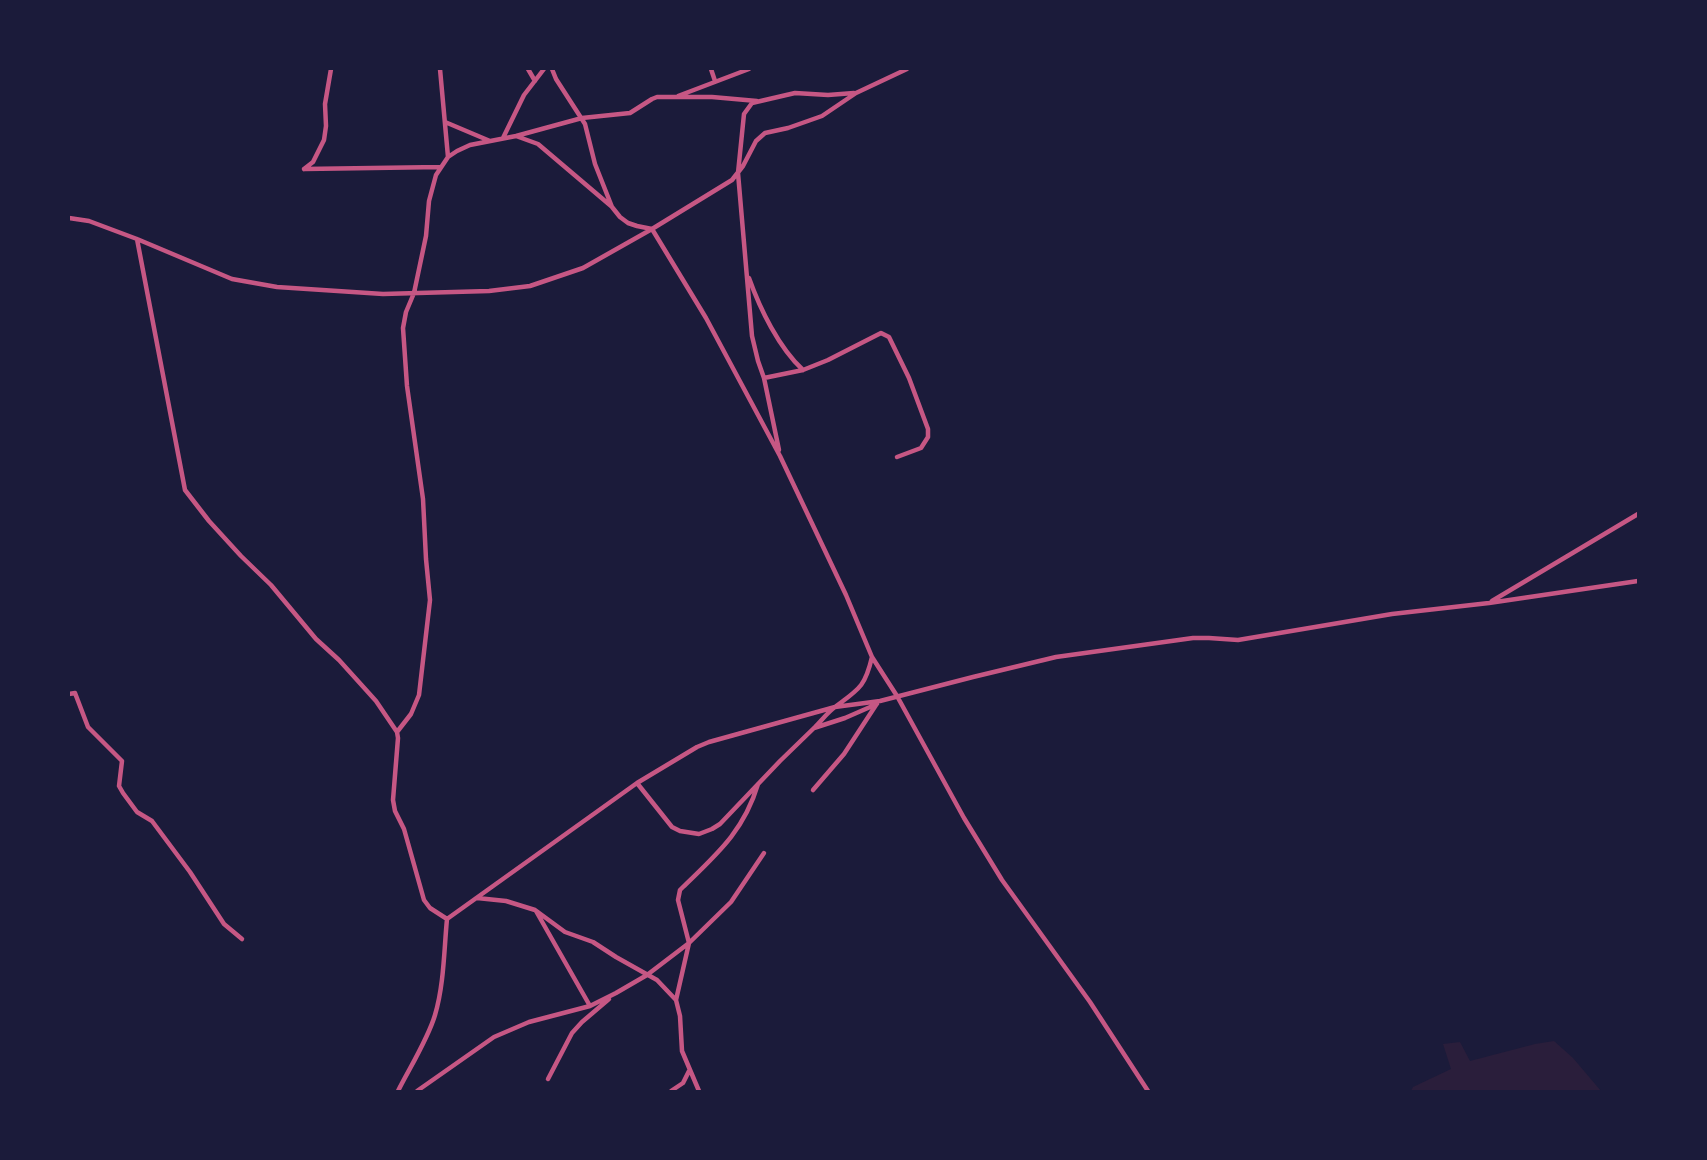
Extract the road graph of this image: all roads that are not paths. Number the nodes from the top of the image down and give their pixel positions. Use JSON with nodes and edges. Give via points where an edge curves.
{"nodes":[{"id":1,"x":331,"y":69,"type":"edge"},
{"id":2,"x":440,"y":69,"type":"edge"},
{"id":3,"x":528,"y":69,"type":"edge"},
{"id":4,"x":544,"y":69,"type":"edge"},
{"id":5,"x":552,"y":69,"type":"edge"},
{"id":6,"x":711,"y":69,"type":"edge"},
{"id":7,"x":749,"y":69,"type":"edge"},
{"id":8,"x":907,"y":69,"type":"edge"},
{"id":9,"x":535,"y":81,"type":"junction"},
{"id":10,"x":715,"y":81,"type":"junction"},
{"id":11,"x":856,"y":93,"type":"junction"},
{"id":12,"x":674,"y":98,"type":"junction"},
{"id":13,"x":757,"y":101,"type":"junction"},
{"id":14,"x":582,"y":118,"type":"junction"},
{"id":15,"x":445,"y":122,"type":"junction"},
{"id":16,"x":516,"y":136,"type":"junction"},
{"id":17,"x":503,"y":138,"type":"junction"},
{"id":18,"x":491,"y":142,"type":"junction"},
{"id":19,"x":448,"y":157,"type":"junction"},
{"id":20,"x":441,"y":167,"type":"junction"},
{"id":21,"x":738,"y":173,"type":"junction"},
{"id":22,"x":612,"y":207,"type":"junction"},
{"id":23,"x":69,"y":218,"type":"edge"},
{"id":24,"x":652,"y":228,"type":"junction"},
{"id":25,"x":137,"y":239,"type":"junction"},
{"id":26,"x":746,"y":272,"type":"junction"},
{"id":27,"x":414,"y":293,"type":"junction"},
{"id":28,"x":803,"y":370,"type":"junction"},
{"id":29,"x":764,"y":378,"type":"junction"},
{"id":30,"x":780,"y":456,"type":"junction"},
{"id":31,"x":897,"y":457,"type":"dead end"},
{"id":32,"x":1638,"y":514,"type":"edge"},
{"id":33,"x":1638,"y":581,"type":"edge"},
{"id":34,"x":1489,"y":603,"type":"junction"},
{"id":35,"x":872,"y":657,"type":"junction"},
{"id":36,"x":69,"y":694,"type":"edge"},
{"id":37,"x":897,"y":696,"type":"junction"},
{"id":38,"x":878,"y":703,"type":"junction"},
{"id":39,"x":835,"y":707,"type":"junction"},
{"id":40,"x":814,"y":728,"type":"junction"},
{"id":41,"x":397,"y":732,"type":"junction"},
{"id":42,"x":637,"y":783,"type":"junction"},
{"id":43,"x":758,"y":784,"type":"junction"},
{"id":44,"x":813,"y":790,"type":"dead end"},
{"id":45,"x":764,"y":853,"type":"dead end"},
{"id":46,"x":477,"y":898,"type":"junction"},
{"id":47,"x":535,"y":910,"type":"junction"},
{"id":48,"x":447,"y":919,"type":"junction"},
{"id":49,"x":242,"y":939,"type":"dead end"},
{"id":50,"x":689,"y":943,"type":"junction"},
{"id":51,"x":647,"y":975,"type":"junction"},
{"id":52,"x":616,"y":994,"type":"junction"},
{"id":53,"x":676,"y":1000,"type":"junction"},
{"id":54,"x":590,"y":1006,"type":"junction"},
{"id":55,"x":689,"y":1071,"type":"junction"},
{"id":56,"x":548,"y":1078,"type":"dead end"},
{"id":57,"x":398,"y":1091,"type":"edge"},
{"id":58,"x":417,"y":1091,"type":"edge"},
{"id":59,"x":670,"y":1091,"type":"edge"},
{"id":60,"x":698,"y":1091,"type":"edge"},
{"id":61,"x":1148,"y":1091,"type":"edge"}],
"edges":[{"from":1,"to":20,"type":"street","via":[[324,140],[313,162],[304,170]]},
{"from":2,"to":15,"type":"street"},
{"from":3,"to":9,"type":"street"},
{"from":4,"to":9,"type":"street"},
{"from":5,"to":14,"type":"street"},
{"from":6,"to":10,"type":"street"},
{"from":7,"to":10,"type":"street"},
{"from":8,"to":11,"type":"street"},
{"from":9,"to":17,"type":"street","via":[[524,95]]},
{"from":10,"to":12,"type":"street"},
{"from":11,"to":13,"type":"street","via":[[795,92]]},
{"from":11,"to":21,"type":"street","via":[[822,116],[760,136]]},
{"from":12,"to":13,"type":"street"},
{"from":12,"to":14,"type":"street","via":[[652,99],[623,115]]},
{"from":13,"to":21,"type":"street","via":[[752,102],[744,114]]},
{"from":14,"to":16,"type":"street"},
{"from":14,"to":22,"type":"street"},
{"from":15,"to":18,"type":"street"},
{"from":15,"to":19,"type":"street"},
{"from":16,"to":17,"type":"street"},
{"from":16,"to":22,"type":"street","via":[[538,144]]},
{"from":17,"to":18,"type":"street"},
{"from":18,"to":19,"type":"street","via":[[470,145]]},
{"from":19,"to":20,"type":"street"},
{"from":20,"to":27,"type":"street","via":[[429,201],[426,236]]},
{"from":21,"to":24,"type":"street","via":[[732,180]]},
{"from":21,"to":26,"type":"street"},
{"from":22,"to":24,"type":"street","via":[[628,223]]},
{"from":23,"to":25,"type":"street","via":[[90,221]]},
{"from":24,"to":27,"type":"street","via":[[583,268],[543,283],[489,291]]},
{"from":24,"to":30,"type":"street","via":[[706,318]]},
{"from":25,"to":27,"type":"street","via":[[232,278],[277,287]]},
{"from":25,"to":41,"type":"street","via":[[185,490],[209,521],[368,692]]},
{"from":26,"to":28,"type":"street","via":[[757,302],[791,359]]},
{"from":26,"to":29,"type":"street","via":[[752,336]]},
{"from":27,"to":41,"type":"street","via":[[403,328],[407,386],[423,499],[430,600],[419,694],[411,714]]},
{"from":28,"to":29,"type":"street"},
{"from":28,"to":31,"type":"street","via":[[877,334],[890,337],[928,429],[922,448]]},
{"from":29,"to":30,"type":"street"},
{"from":30,"to":35,"type":"street"},
{"from":32,"to":34,"type":"street"},
{"from":33,"to":34,"type":"street"},
{"from":34,"to":37,"type":"street","via":[[1392,614],[1238,640],[1192,638],[1056,657]]},
{"from":35,"to":37,"type":"street"},
{"from":35,"to":39,"type":"street","via":[[865,680],[858,690]]},
{"from":36,"to":49,"type":"street","via":[[78,698],[88,727],[122,761],[120,786],[123,793],[137,812],[152,821],[224,924]]},
{"from":37,"to":38,"type":"street"},
{"from":37,"to":61,"type":"street","via":[[980,846]]},
{"from":38,"to":39,"type":"street"},
{"from":38,"to":40,"type":"street"},
{"from":38,"to":44,"type":"street","via":[[844,754]]},
{"from":39,"to":40,"type":"street"},
{"from":39,"to":42,"type":"street","via":[[709,742]]},
{"from":40,"to":43,"type":"street"},
{"from":41,"to":48,"type":"street","via":[[394,806],[404,829],[424,900]]},
{"from":42,"to":43,"type":"street","via":[[672,827],[699,834],[720,824]]},
{"from":42,"to":46,"type":"street"},
{"from":43,"to":50,"type":"street","via":[[750,808],[730,840],[680,890],[678,900]]},
{"from":45,"to":50,"type":"street","via":[[731,902]]},
{"from":46,"to":47,"type":"street","via":[[506,901]]},
{"from":46,"to":48,"type":"street"},
{"from":47,"to":51,"type":"street","via":[[565,932],[593,942]]},
{"from":47,"to":54,"type":"street"},
{"from":48,"to":57,"type":"street","via":[[436,1012]]},
{"from":50,"to":51,"type":"street"},
{"from":50,"to":53,"type":"street"},
{"from":51,"to":52,"type":"street"},
{"from":51,"to":53,"type":"street"},
{"from":52,"to":54,"type":"street"},
{"from":52,"to":56,"type":"street","via":[[572,1033]]},
{"from":53,"to":55,"type":"street","via":[[682,1051]]},
{"from":54,"to":58,"type":"street","via":[[529,1022],[494,1037]]},
{"from":55,"to":59,"type":"street","via":[[683,1083]]},
{"from":55,"to":60,"type":"street"}]}
